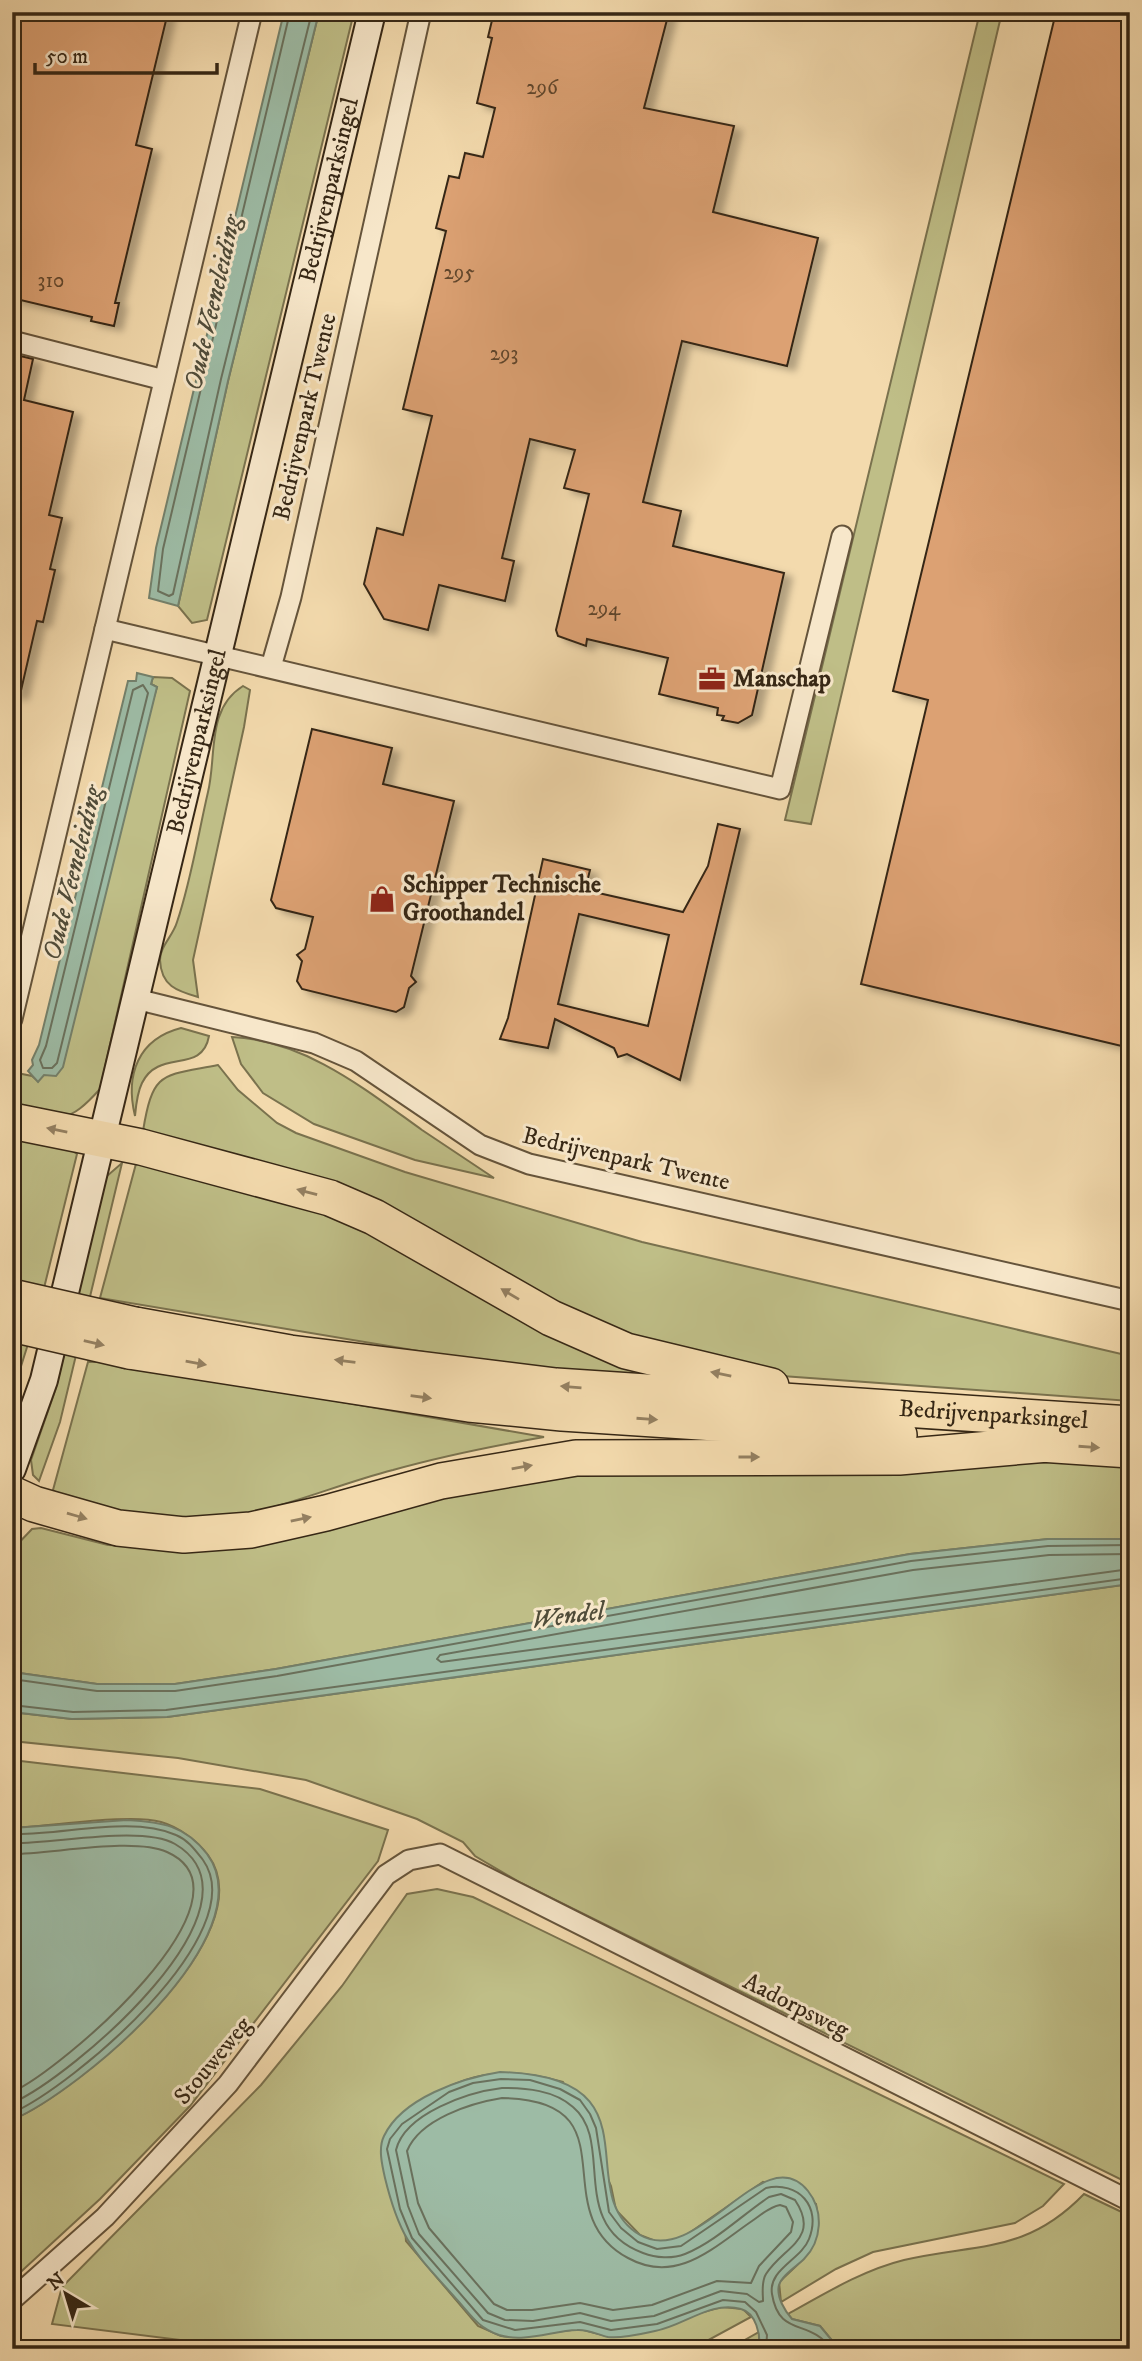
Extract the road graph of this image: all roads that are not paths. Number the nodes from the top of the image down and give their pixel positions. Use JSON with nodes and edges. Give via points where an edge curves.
{"nodes":[{"id":1,"x":252,"y":12,"type":"edge"},
{"id":2,"x":372,"y":12,"type":"edge"},
{"id":3,"x":421,"y":12,"type":"edge"},
{"id":4,"x":12,"y":341,"type":"edge"},
{"id":5,"x":164,"y":380,"type":"junction"},
{"id":6,"x":842,"y":536,"type":"dead end"},
{"id":7,"x":105,"y":629,"type":"junction"},
{"id":8,"x":219,"y":654,"type":"junction"},
{"id":9,"x":271,"y":667,"type":"junction"},
{"id":10,"x":136,"y":999,"type":"junction"},
{"id":11,"x":12,"y":1019,"type":"edge"},
{"id":12,"x":12,"y":1121,"type":"edge"},
{"id":13,"x":103,"y":1139,"type":"junction"},
{"id":14,"x":12,"y":1297,"type":"edge"},
{"id":15,"x":1130,"y":1301,"type":"edge"},
{"id":16,"x":12,"y":1324,"type":"edge"},
{"id":17,"x":132,"y":1338,"type":"junction"},
{"id":18,"x":859,"y":1408,"type":"junction"},
{"id":19,"x":1130,"y":1424,"type":"edge"},
{"id":20,"x":1048,"y":1444,"type":"junction"},
{"id":21,"x":1130,"y":1450,"type":"edge"},
{"id":22,"x":12,"y":1469,"type":"edge"},
{"id":23,"x":12,"y":1494,"type":"edge"},
{"id":24,"x":440,"y":1854,"type":"joint"},
{"id":25,"x":1130,"y":2201,"type":"edge"},
{"id":26,"x":12,"y":2300,"type":"edge"}],
"edges":[{"from":1,"to":5,"type":"street"},
{"from":2,"to":8,"type":"street","name":"Bedrijvenparksingel"},
{"from":3,"to":9,"type":"street","name":"Bedrijvenpark Twente"},
{"from":4,"to":5,"type":"street"},
{"from":5,"to":7,"type":"street"},
{"from":6,"to":9,"type":"street","via":[[780,789]]},
{"from":7,"to":8,"type":"street"},
{"from":7,"to":11,"type":"street"},
{"from":8,"to":9,"type":"street"},
{"from":8,"to":10,"type":"street","name":"Bedrijvenparksingel"},
{"from":10,"to":13,"type":"street","name":"Bedrijvenparksingel"},
{"from":10,"to":15,"type":"street","name":"Bedrijvenpark Twente","via":[[314,1043],[356,1061],[480,1145],[529,1164]]},
{"from":13,"to":12,"type":"highway","one_way":true},
{"from":18,"to":13,"type":"highway","one_way":true,"via":[[626,1351],[551,1318],[374,1217],[330,1198]]},
{"from":13,"to":22,"type":"street","name":"Bedrijvenparksingel","via":[[37,1406]]},
{"from":14,"to":17,"type":"highway","bridge":true},
{"from":16,"to":17,"type":"highway","one_way":true,"bridge":true},
{"from":18,"to":17,"type":"highway","one_way":true,"via":[[556,1386]]},
{"from":17,"to":20,"type":"highway","one_way":true,"via":[[307,1381],[508,1408]]},
{"from":18,"to":19,"type":"highway","name":"Bedrijvenparksingel"},
{"from":20,"to":21,"type":"highway","name":"Bedrijvenparksingel","one_way":true},
{"from":23,"to":20,"type":"highway","one_way":true,"via":[[118,1528],[184,1535],[251,1530],[441,1482],[576,1458],[898,1457]]},
{"from":24,"to":25,"type":"street","name":"Aadorpsweg"},
{"from":24,"to":26,"type":"street","name":"Stouweweg","via":[[410,1860],[386,1875],[228,2084],[105,2217]]}]}
